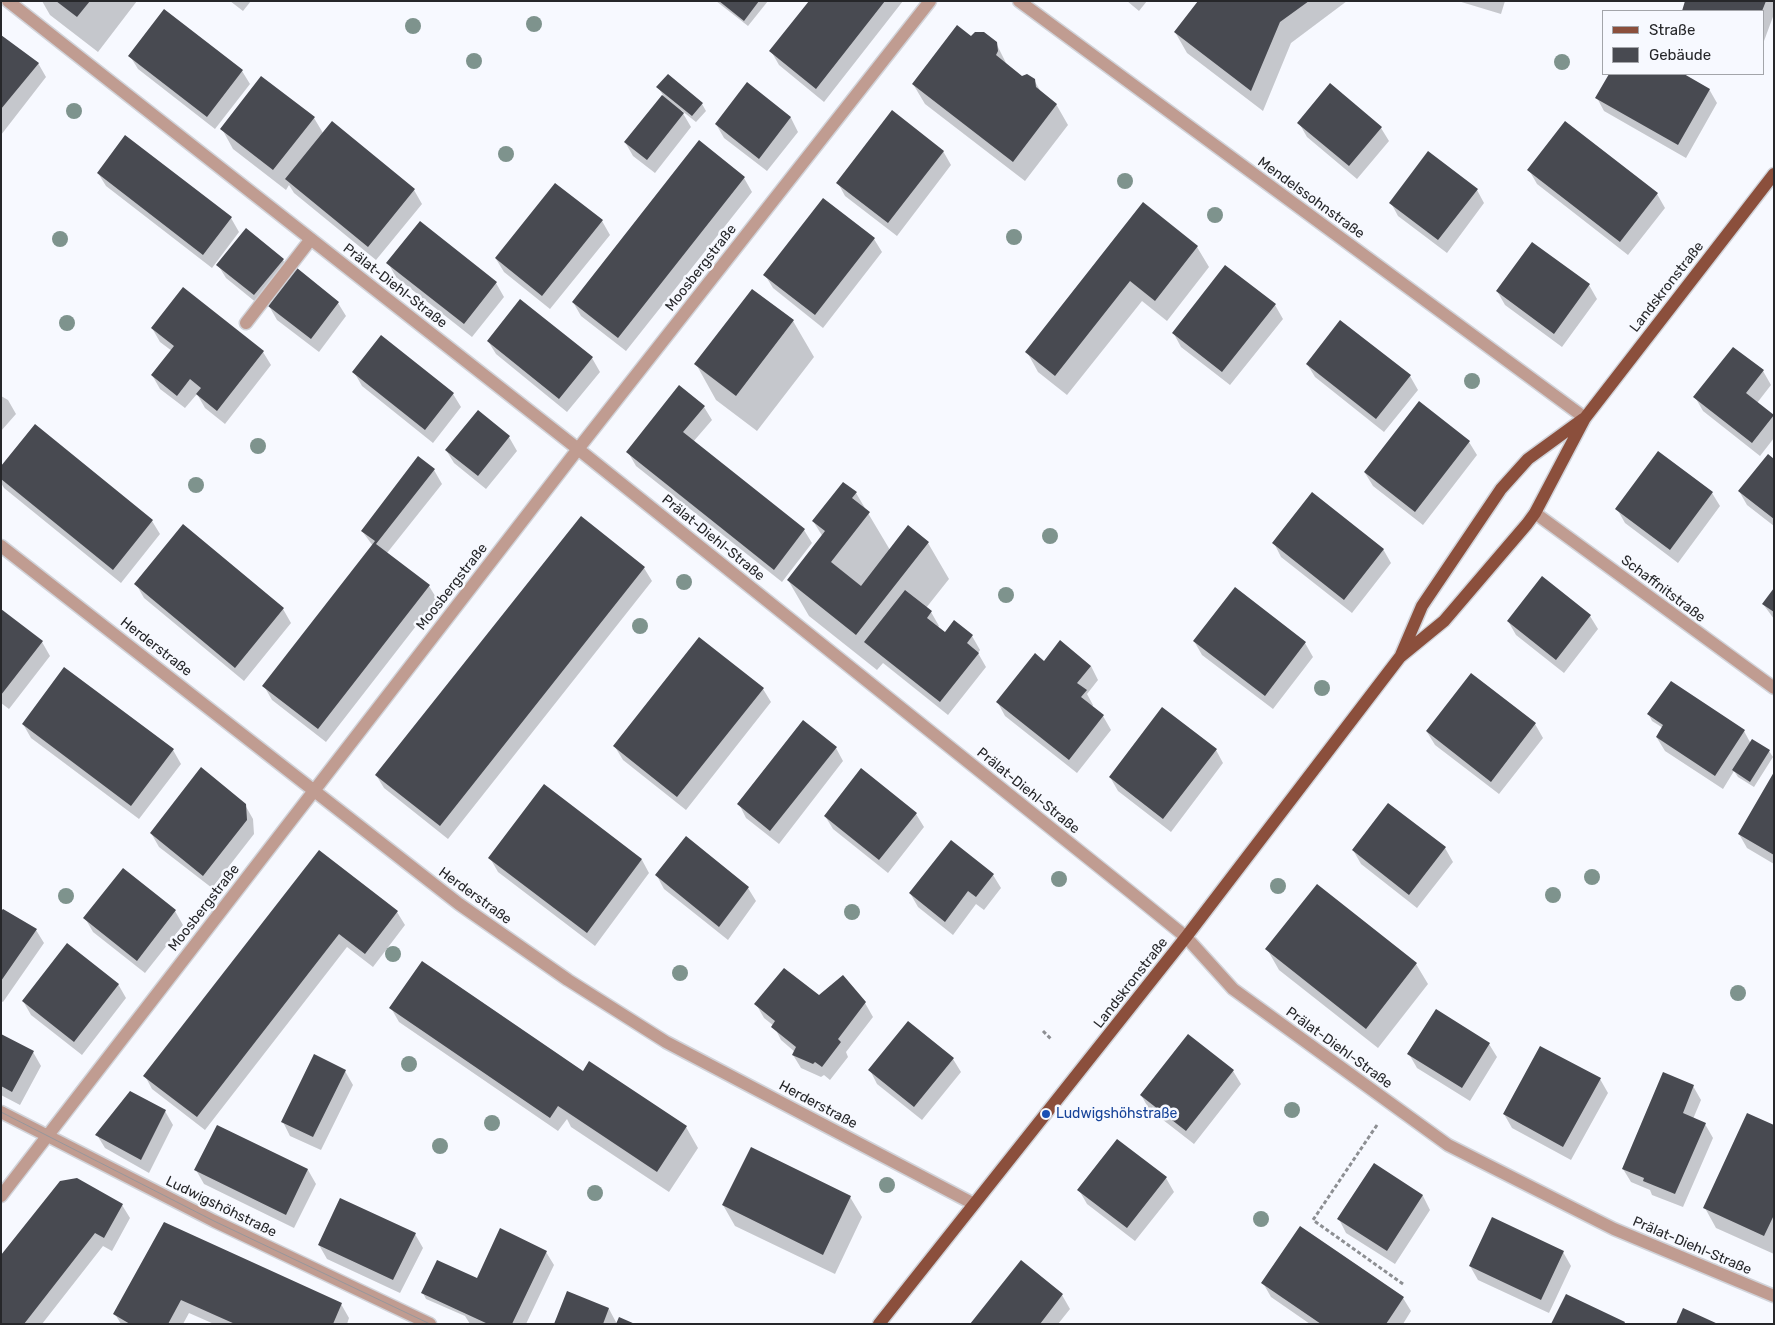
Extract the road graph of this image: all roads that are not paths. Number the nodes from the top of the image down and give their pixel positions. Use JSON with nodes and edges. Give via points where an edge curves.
{"nodes":[{"id":1,"x":8,"y":1,"type":"edge"},
{"id":2,"x":930,"y":1,"type":"edge"},
{"id":3,"x":1019,"y":1,"type":"edge"},
{"id":4,"x":1774,"y":174,"type":"edge"},
{"id":5,"x":311,"y":239,"type":"junction"},
{"id":6,"x":246,"y":323,"type":"dead end"},
{"id":7,"x":1585,"y":418,"type":"junction"},
{"id":8,"x":578,"y":449,"type":"junction"},
{"id":9,"x":1535,"y":513,"type":"junction"},
{"id":10,"x":1,"y":546,"type":"edge"},
{"id":11,"x":1400,"y":657,"type":"junction"},
{"id":12,"x":1774,"y":688,"type":"edge"},
{"id":13,"x":314,"y":789,"type":"junction"},
{"id":14,"x":1186,"y":937,"type":"junction"},
{"id":15,"x":1,"y":1112,"type":"edge"},
{"id":16,"x":47,"y":1136,"type":"junction"},
{"id":17,"x":1,"y":1196,"type":"edge"},
{"id":18,"x":974,"y":1204,"type":"junction"},
{"id":19,"x":1774,"y":1296,"type":"edge"},
{"id":20,"x":430,"y":1324,"type":"edge"},
{"id":21,"x":880,"y":1324,"type":"edge"}],
"edges":[{"from":1,"to":5,"type":"street","name":"Prälat-Diehl-Straße"},
{"from":2,"to":8,"type":"street","name":"Moosbergstraße"},
{"from":3,"to":7,"type":"street","name":"Mendelssohnstraße"},
{"from":4,"to":7,"type":"main road","name":"Landskronstraße"},
{"from":5,"to":6,"type":"street"},
{"from":5,"to":8,"type":"street","name":"Prälat-Diehl-Straße"},
{"from":7,"to":9,"type":"main road","name":"Landskronstraße"},
{"from":7,"to":11,"type":"main road","name":"Landskronstraße","via":[[1528,459],[1501,489],[1422,606]]},
{"from":8,"to":13,"type":"street","name":"Moosbergstraße"},
{"from":8,"to":14,"type":"street","name":"Prälat-Diehl-Straße"},
{"from":9,"to":11,"type":"main road","name":"Landskronstraße","via":[[1444,621]]},
{"from":9,"to":12,"type":"street","name":"Schaffnitstraße"},
{"from":10,"to":13,"type":"street","name":"Herderstraße"},
{"from":11,"to":14,"type":"main road","name":"Landskronstraße"},
{"from":13,"to":16,"type":"street","name":"Moosbergstraße"},
{"from":13,"to":18,"type":"street","name":"Herderstraße","via":[[459,904],[568,980],[666,1042]]},
{"from":14,"to":18,"type":"main road","name":"Landskronstraße"},
{"from":14,"to":19,"type":"street","name":"Prälat-Diehl-Straße","via":[[1233,989],[1448,1145],[1614,1229]]},
{"from":15,"to":16,"type":"street","name":"Ludwigshöhstraße"},
{"from":16,"to":17,"type":"street","name":"Moosbergstraße"},
{"from":16,"to":20,"type":"street","name":"Ludwigshöhstraße","via":[[214,1221]]},
{"from":18,"to":21,"type":"main road","name":"Landskronstraße"}]}
